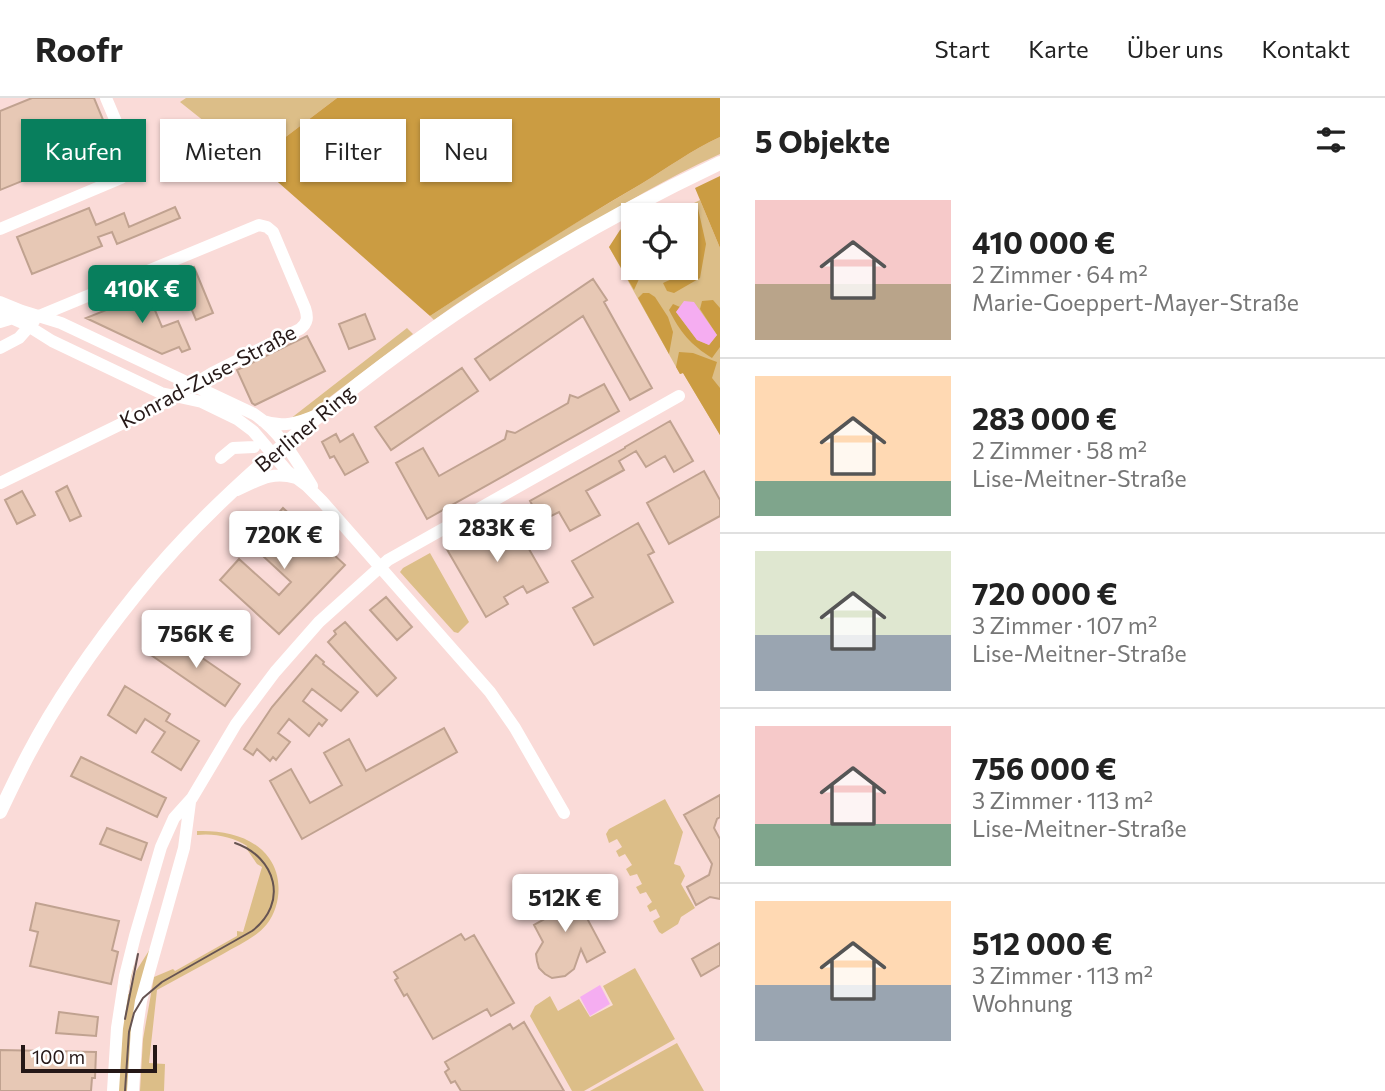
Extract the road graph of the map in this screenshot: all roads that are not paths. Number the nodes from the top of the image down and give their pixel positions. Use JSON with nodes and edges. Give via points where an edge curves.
{"nodes":[{"id":1,"x":107,"y":102,"type":"edge"},
{"id":2,"x":720,"y":163,"type":"edge"},
{"id":3,"x":0,"y":229,"type":"edge"},
{"id":4,"x":0,"y":302,"type":"edge"},
{"id":5,"x":0,"y":313,"type":"edge"},
{"id":6,"x":39,"y":316,"type":"junction"},
{"id":7,"x":6,"y":320,"type":"edge"},
{"id":8,"x":29,"y":327,"type":"junction"},
{"id":9,"x":0,"y":348,"type":"edge"},
{"id":10,"x":193,"y":385,"type":"junction"},
{"id":11,"x":679,"y":396,"type":"dead end"},
{"id":12,"x":175,"y":397,"type":"junction"},
{"id":13,"x":322,"y":413,"type":"junction"},
{"id":14,"x":263,"y":421,"type":"junction"},
{"id":15,"x":254,"y":447,"type":"dead end"},
{"id":16,"x":279,"y":449,"type":"junction"},
{"id":17,"x":219,"y":454,"type":"dead end"},
{"id":18,"x":298,"y":479,"type":"junction"},
{"id":19,"x":0,"y":483,"type":"edge"},
{"id":20,"x":230,"y":493,"type":"junction"},
{"id":21,"x":322,"y":501,"type":"junction"},
{"id":22,"x":380,"y":567,"type":"junction"},
{"id":23,"x":191,"y":798,"type":"junction"},
{"id":24,"x":0,"y":812,"type":"edge"},
{"id":25,"x":564,"y":813,"type":"dead end"},
{"id":26,"x":161,"y":847,"type":"junction"},
{"id":27,"x":183,"y":854,"type":"junction"},
{"id":28,"x":113,"y":1091,"type":"edge"},
{"id":29,"x":133,"y":1091,"type":"edge"}],
"edges":[{"from":1,"to":3,"type":"street","via":[[131,157],[128,173]]},
{"from":2,"to":13,"type":"main road","name":"Berliner Ring","via":[[489,292],[394,356]]},
{"from":4,"to":6,"type":"street"},
{"from":5,"to":7,"type":"street"},
{"from":6,"to":7,"type":"street"},
{"from":6,"to":8,"type":"street"},
{"from":6,"to":10,"type":"street"},
{"from":6,"to":10,"type":"street","name":"Konrad-Zuse-Straße","via":[[264,225],[273,232],[307,321],[297,331]]},
{"from":7,"to":8,"type":"street"},
{"from":8,"to":9,"type":"street"},
{"from":8,"to":12,"type":"street"},
{"from":10,"to":12,"type":"street","name":"Konrad-Zuse-Straße"},
{"from":10,"to":14,"type":"street"},
{"from":11,"to":22,"type":"street"},
{"from":12,"to":16,"type":"street","via":[[232,416]]},
{"from":12,"to":19,"type":"street","name":"Konrad-Zuse-Straße"},
{"from":13,"to":14,"type":"street","via":[[288,424]]},
{"from":13,"to":16,"type":"main road","name":"Berliner Ring"},
{"from":14,"to":16,"type":"street"},
{"from":15,"to":17,"type":"street"},
{"from":16,"to":18,"type":"street","via":[[287,471]]},
{"from":16,"to":20,"type":"main road","name":"Berliner Ring"},
{"from":16,"to":21,"type":"street"},
{"from":18,"to":20,"type":"street","via":[[272,475]]},
{"from":18,"to":21,"type":"street"},
{"from":20,"to":24,"type":"main road","name":"Berliner Ring","via":[[150,577],[93,651],[27,756]]},
{"from":21,"to":22,"type":"street"},
{"from":22,"to":23,"type":"street","via":[[319,622],[275,672],[236,724]]},
{"from":22,"to":25,"type":"street","via":[[496,701]]},
{"from":23,"to":26,"type":"street","via":[[174,818]]},
{"from":23,"to":27,"type":"street"},
{"from":26,"to":27,"type":"street"},
{"from":26,"to":28,"type":"street","via":[[125,976]]},
{"from":27,"to":29,"type":"street","via":[[141,1001]]}]}
